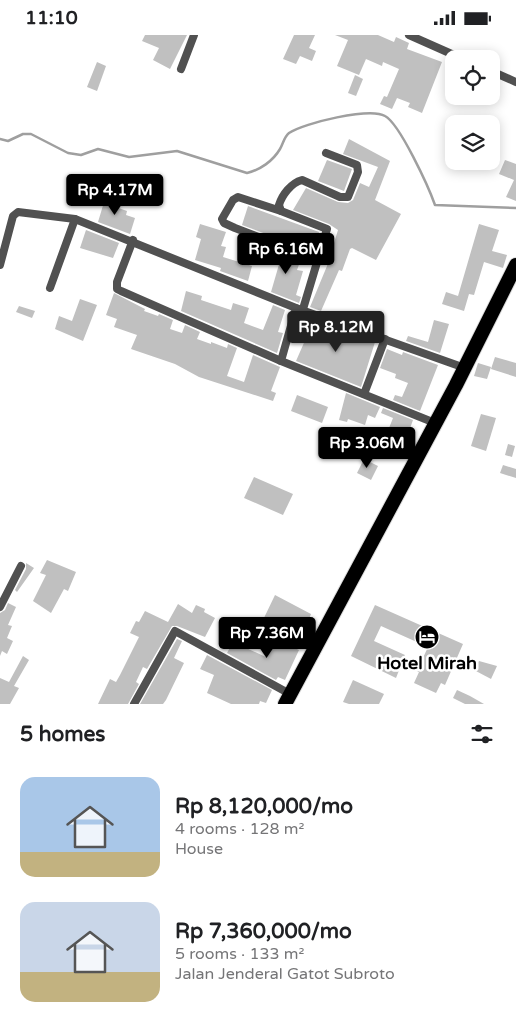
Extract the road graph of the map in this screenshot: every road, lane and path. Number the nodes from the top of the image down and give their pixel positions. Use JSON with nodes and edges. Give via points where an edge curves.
{"nodes":[{"id":1,"x":194,"y":35,"type":"edge"},
{"id":2,"x":409,"y":35,"type":"edge"},
{"id":3,"x":445,"y":51,"type":"edge"},
{"id":4,"x":181,"y":69,"type":"dead end"},
{"id":5,"x":500,"y":75,"type":"edge"},
{"id":6,"x":516,"y":82,"type":"edge"},
{"id":7,"x":326,"y":153,"type":"dead end"},
{"id":8,"x":281,"y":211,"type":"junction"},
{"id":9,"x":75,"y":219,"type":"junction"},
{"id":10,"x":133,"y":240,"type":"junction"},
{"id":11,"x":319,"y":260,"type":"junction"},
{"id":12,"x":0,"y":265,"type":"edge"},
{"id":13,"x":516,"y":265,"type":"edge"},
{"id":14,"x":50,"y":288,"type":"dead end"},
{"id":15,"x":299,"y":308,"type":"junction"},
{"id":16,"x":385,"y":339,"type":"junction"},
{"id":17,"x":280,"y":361,"type":"junction"},
{"id":18,"x":465,"y":368,"type":"junction"},
{"id":19,"x":364,"y":394,"type":"junction"},
{"id":20,"x":435,"y":423,"type":"junction"},
{"id":21,"x":21,"y":566,"type":"dead end"},
{"id":22,"x":0,"y":607,"type":"edge"},
{"id":23,"x":287,"y":699,"type":"edge"},
{"id":24,"x":134,"y":704,"type":"edge"}],
"edges":[{"from":1,"to":4,"type":"street"},
{"from":2,"to":3,"type":"street"},
{"from":5,"to":6,"type":"street"},
{"from":7,"to":8,"type":"street","via":[[356,165],[358,173],[348,197],[340,197],[302,180],[282,197]]},
{"from":8,"to":11,"type":"street","via":[[326,229]]},
{"from":8,"to":11,"type":"street","via":[[238,197],[232,200],[222,219],[235,228]]},
{"from":9,"to":10,"type":"street"},
{"from":9,"to":12,"type":"street","via":[[18,212],[13,216]]},
{"from":9,"to":14,"type":"street"},
{"from":10,"to":15,"type":"street"},
{"from":10,"to":17,"type":"street","via":[[117,282],[118,289]]},
{"from":11,"to":15,"type":"street"},
{"from":13,"to":18,"type":"highway"},
{"from":15,"to":16,"type":"street"},
{"from":15,"to":17,"type":"street"},
{"from":16,"to":18,"type":"street"},
{"from":16,"to":19,"type":"street"},
{"from":17,"to":19,"type":"street"},
{"from":18,"to":20,"type":"highway"},
{"from":19,"to":20,"type":"street"},
{"from":20,"to":23,"type":"highway"},
{"from":21,"to":22,"type":"street"},
{"from":23,"to":24,"type":"street","via":[[175,631]]}]}
